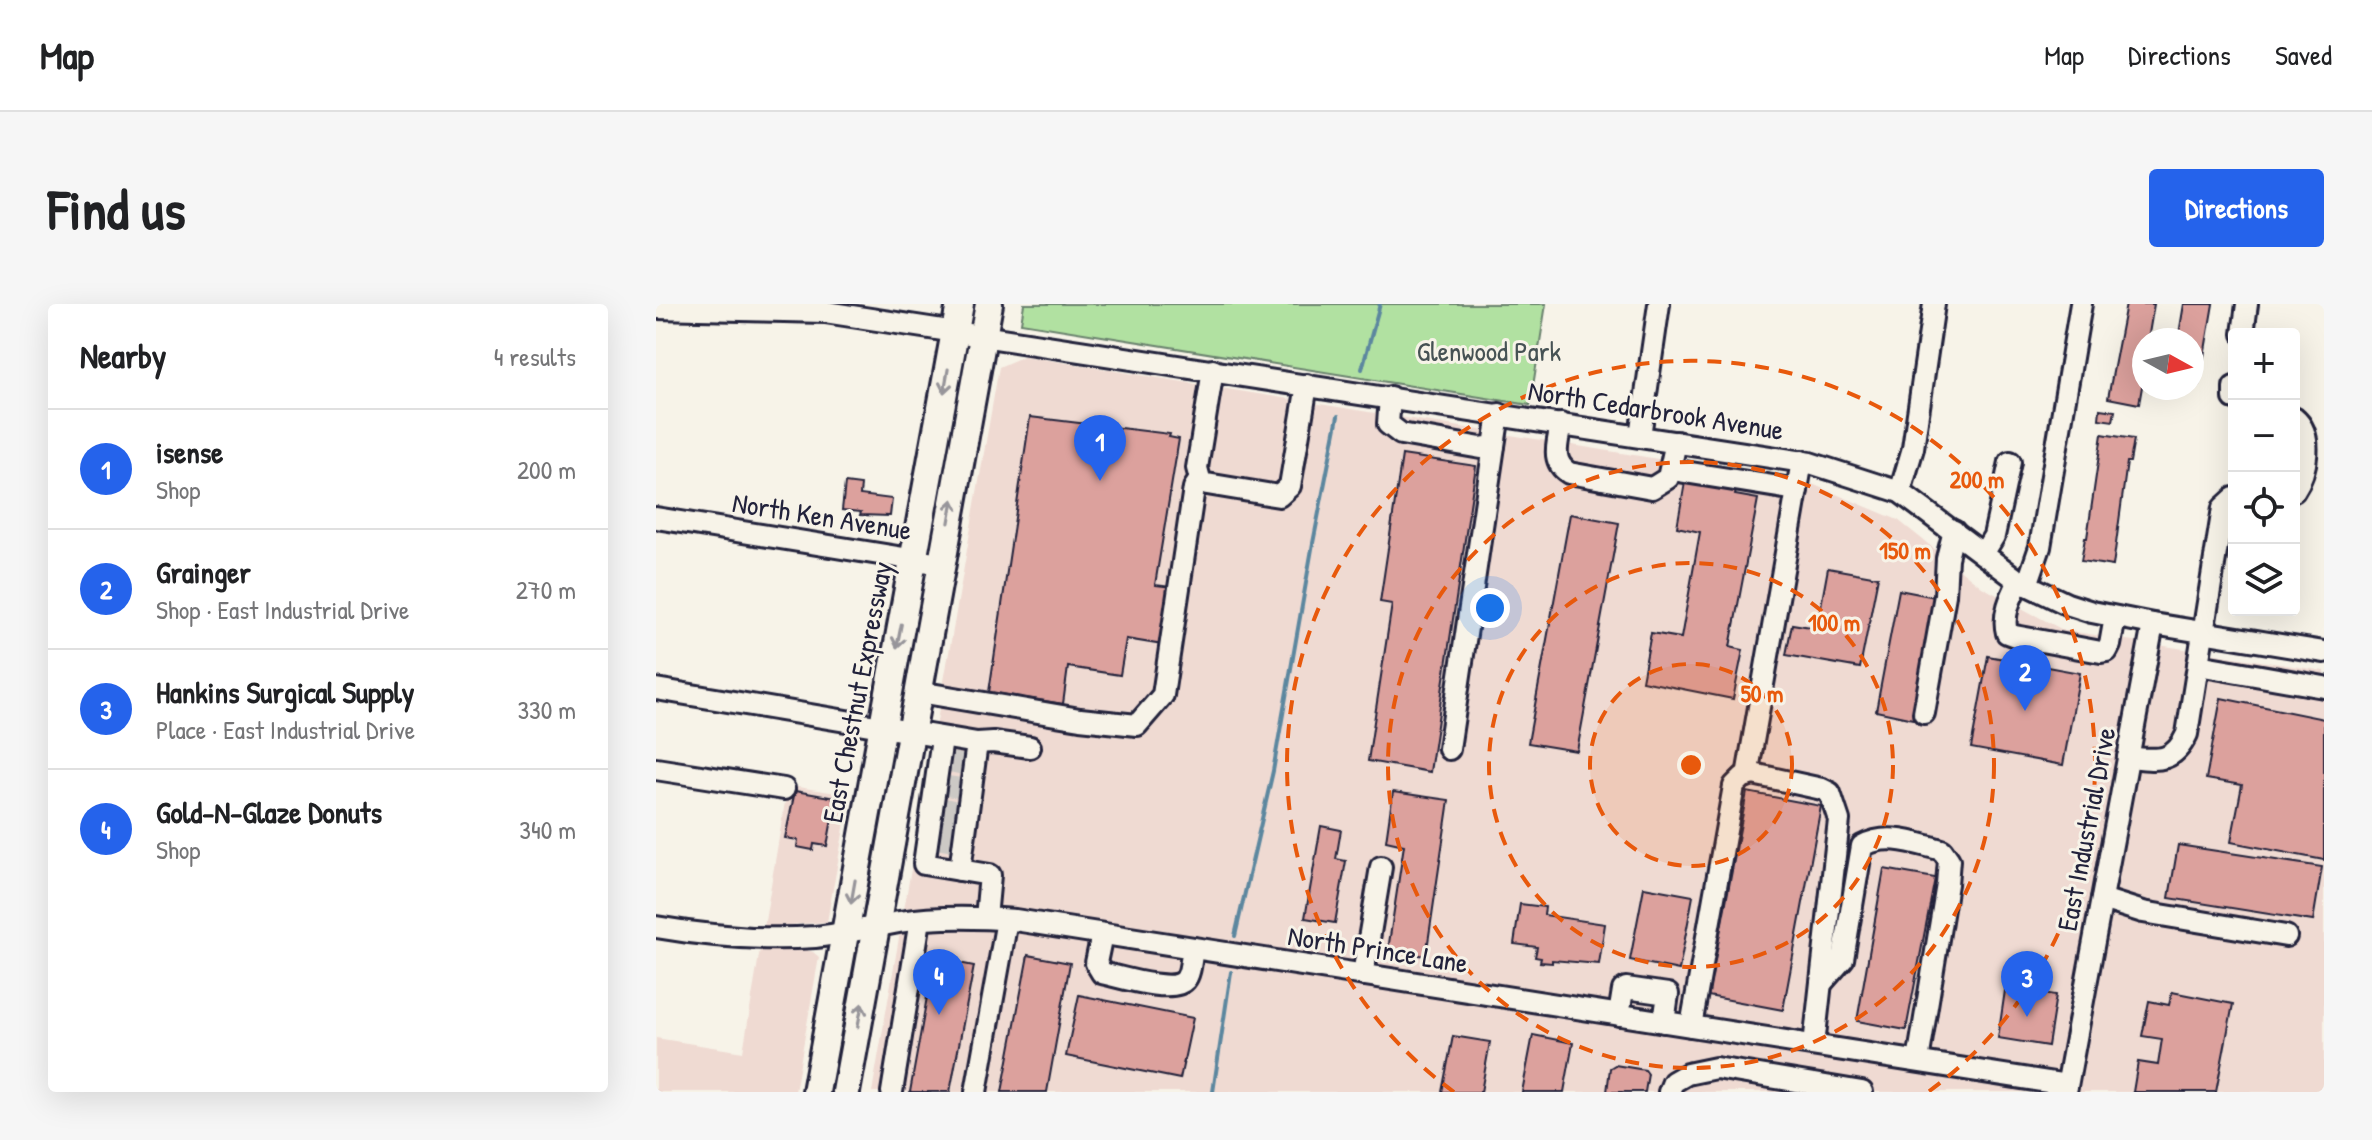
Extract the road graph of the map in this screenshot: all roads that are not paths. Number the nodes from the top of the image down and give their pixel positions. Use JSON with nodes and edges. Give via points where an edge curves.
{"nodes":[{"id":1,"x":960,"y":304,"type":"edge"},
{"id":2,"x":989,"y":304,"type":"edge"},
{"id":3,"x":1659,"y":304,"type":"edge"},
{"id":4,"x":1934,"y":304,"type":"edge"},
{"id":5,"x":2081,"y":304,"type":"edge"},
{"id":6,"x":2247,"y":304,"type":"edge"},
{"id":7,"x":718,"y":307,"type":"edge"},
{"id":8,"x":656,"y":308,"type":"edge"},
{"id":9,"x":854,"y":310,"type":"edge"},
{"id":10,"x":2244,"y":328,"type":"edge"},
{"id":11,"x":956,"y":331,"type":"junction"},
{"id":12,"x":983,"y":335,"type":"junction"},
{"id":13,"x":1213,"y":370,"type":"junction"},
{"id":14,"x":1307,"y":385,"type":"junction"},
{"id":15,"x":1390,"y":397,"type":"junction"},
{"id":16,"x":1499,"y":414,"type":"junction"},
{"id":17,"x":1561,"y":424,"type":"junction"},
{"id":18,"x":2300,"y":425,"type":"edge"},
{"id":19,"x":1640,"y":436,"type":"junction"},
{"id":20,"x":1676,"y":442,"type":"junction"},
{"id":21,"x":1494,"y":446,"type":"junction"},
{"id":22,"x":1802,"y":461,"type":"junction"},
{"id":23,"x":2010,"y":462,"type":"dead end"},
{"id":24,"x":1672,"y":470,"type":"junction"},
{"id":25,"x":1200,"y":479,"type":"junction"},
{"id":26,"x":2300,"y":481,"type":"edge"},
{"id":27,"x":1797,"y":490,"type":"junction"},
{"id":28,"x":1900,"y":492,"type":"junction"},
{"id":29,"x":2228,"y":502,"type":"edge"},
{"id":30,"x":656,"y":518,"type":"edge"},
{"id":31,"x":1954,"y":531,"type":"junction"},
{"id":32,"x":1983,"y":554,"type":"junction"},
{"id":33,"x":914,"y":559,"type":"junction"},
{"id":34,"x":941,"y":564,"type":"junction"},
{"id":35,"x":2023,"y":583,"type":"junction"},
{"id":36,"x":2115,"y":617,"type":"junction"},
{"id":37,"x":2153,"y":624,"type":"junction"},
{"id":38,"x":2201,"y":632,"type":"junction"},
{"id":39,"x":2324,"y":652,"type":"edge"},
{"id":40,"x":2198,"y":665,"type":"junction"},
{"id":41,"x":2324,"y":687,"type":"edge"},
{"id":42,"x":656,"y":689,"type":"edge"},
{"id":43,"x":919,"y":692,"type":"junction"},
{"id":44,"x":1924,"y":713,"type":"dead end"},
{"id":45,"x":882,"y":726,"type":"junction"},
{"id":46,"x":912,"y":734,"type":"junction"},
{"id":47,"x":942,"y":739,"type":"junction"},
{"id":48,"x":977,"y":743,"type":"junction"},
{"id":49,"x":1030,"y":747,"type":"dead end"},
{"id":50,"x":1449,"y":749,"type":"dead end"},
{"id":51,"x":2128,"y":757,"type":"junction"},
{"id":52,"x":957,"y":763,"type":"junction"},
{"id":53,"x":656,"y":769,"type":"edge"},
{"id":54,"x":1747,"y":776,"type":"junction"},
{"id":55,"x":953,"y":787,"type":"junction"},
{"id":56,"x":784,"y":789,"type":"dead end"},
{"id":57,"x":948,"y":825,"type":"junction"},
{"id":58,"x":1381,"y":867,"type":"dead end"},
{"id":59,"x":960,"y":870,"type":"junction"},
{"id":60,"x":2102,"y":899,"type":"junction"},
{"id":61,"x":986,"y":918,"type":"junction"},
{"id":62,"x":920,"y":920,"type":"junction"},
{"id":63,"x":1007,"y":920,"type":"junction"},
{"id":64,"x":656,"y":927,"type":"edge"},
{"id":65,"x":877,"y":927,"type":"junction"},
{"id":66,"x":845,"y":933,"type":"junction"},
{"id":67,"x":1102,"y":934,"type":"junction"},
{"id":68,"x":2286,"y":936,"type":"dead end"},
{"id":69,"x":1193,"y":948,"type":"junction"},
{"id":70,"x":1363,"y":975,"type":"junction"},
{"id":71,"x":1821,"y":984,"type":"junction"},
{"id":72,"x":1619,"y":1015,"type":"junction"},
{"id":73,"x":1664,"y":1022,"type":"junction"},
{"id":74,"x":1691,"y":1026,"type":"junction"},
{"id":75,"x":1814,"y":1045,"type":"junction"},
{"id":76,"x":1918,"y":1061,"type":"junction"},
{"id":77,"x":2067,"y":1088,"type":"edge"},
{"id":78,"x":816,"y":1092,"type":"edge"},
{"id":79,"x":846,"y":1092,"type":"edge"},
{"id":80,"x":892,"y":1092,"type":"edge"},
{"id":81,"x":976,"y":1092,"type":"edge"},
{"id":82,"x":1669,"y":1092,"type":"edge"},
{"id":83,"x":1862,"y":1092,"type":"edge"}],
"edges":[{"from":1,"to":11,"type":"main road","name":"East Chestnut Expressway"},
{"from":2,"to":12,"type":"main road","name":"East Chestnut Expressway"},
{"from":3,"to":19,"type":"street"},
{"from":4,"to":28,"type":"street","via":[[1913,448]]},
{"from":5,"to":35,"type":"street","via":[[2040,547]]},
{"from":6,"to":10,"type":"street"},
{"from":7,"to":8,"type":"street","name":"North Cedarbrook Avenue"},
{"from":7,"to":9,"type":"street","name":"North Cedarbrook Avenue"},
{"from":9,"to":11,"type":"street","name":"North Cedarbrook Avenue"},
{"from":11,"to":12,"type":"street","name":"North Cedarbrook Avenue"},
{"from":11,"to":33,"type":"main road","name":"East Chestnut Expressway","one_way":true},
{"from":12,"to":13,"type":"street","name":"North Cedarbrook Avenue"},
{"from":34,"to":12,"type":"main road","name":"East Chestnut Expressway","one_way":true},
{"from":13,"to":14,"type":"street","name":"North Cedarbrook Avenue"},
{"from":13,"to":25,"type":"street","via":[[1197,468]]},
{"from":14,"to":15,"type":"street","name":"North Cedarbrook Avenue"},
{"from":14,"to":25,"type":"street","via":[[1290,486],[1279,496]]},
{"from":15,"to":16,"type":"street","name":"North Cedarbrook Avenue"},
{"from":15,"to":21,"type":"street","via":[[1388,424],[1401,434]]},
{"from":16,"to":17,"type":"street","name":"North Cedarbrook Avenue"},
{"from":16,"to":21,"type":"street"},
{"from":17,"to":19,"type":"street","name":"North Cedarbrook Avenue"},
{"from":17,"to":24,"type":"street","via":[[1556,458],[1569,473],[1652,488]]},
{"from":18,"to":26,"type":"street","via":[[2306,441]]},
{"from":19,"to":20,"type":"street","name":"North Cedarbrook Avenue"},
{"from":20,"to":22,"type":"street","name":"North Cedarbrook Avenue"},
{"from":20,"to":24,"type":"street"},
{"from":21,"to":50,"type":"street"},
{"from":22,"to":27,"type":"street"},
{"from":22,"to":28,"type":"street","name":"North Cedarbrook Avenue"},
{"from":23,"to":32,"type":"street","via":[[1994,536]]},
{"from":24,"to":27,"type":"street"},
{"from":25,"to":43,"type":"street","via":[[1194,488],[1163,695],[1137,725]]},
{"from":27,"to":54,"type":"street"},
{"from":28,"to":31,"type":"street","name":"North Cedarbrook Avenue"},
{"from":29,"to":38,"type":"street"},
{"from":30,"to":33,"type":"street","name":"North Ken Avenue"},
{"from":31,"to":32,"type":"street","name":"North Cedarbrook Avenue"},
{"from":31,"to":44,"type":"street"},
{"from":32,"to":35,"type":"street","name":"North Cedarbrook Avenue"},
{"from":33,"to":34,"type":"street","name":"North Ken Avenue"},
{"from":33,"to":45,"type":"main road","name":"East Chestnut Expressway","one_way":true},
{"from":34,"to":43,"type":"main road","name":"East Chestnut Expressway"},
{"from":35,"to":36,"type":"street","name":"North Cedarbrook Avenue","via":[[2067,604]]},
{"from":35,"to":36,"type":"street","via":[[2008,603],[2007,633],[2101,652],[2110,645]]},
{"from":36,"to":37,"type":"street","name":"North Cedarbrook Avenue"},
{"from":37,"to":38,"type":"street","name":"North Cedarbrook Avenue"},
{"from":37,"to":51,"type":"street","name":"East Industrial Drive"},
{"from":38,"to":39,"type":"street","name":"North Cedarbrook Avenue"},
{"from":38,"to":40,"type":"street"},
{"from":40,"to":41,"type":"street"},
{"from":40,"to":51,"type":"street","via":[[2181,746],[2158,760]]},
{"from":42,"to":45,"type":"street"},
{"from":43,"to":46,"type":"main road","name":"East Chestnut Expressway"},
{"from":45,"to":46,"type":"street"},
{"from":45,"to":66,"type":"main road","name":"East Chestnut Expressway","one_way":true},
{"from":46,"to":47,"type":"street"},
{"from":46,"to":65,"type":"main road","name":"East Chestnut Expressway"},
{"from":47,"to":48,"type":"street"},
{"from":47,"to":52,"type":"street"},
{"from":48,"to":49,"type":"street"},
{"from":48,"to":52,"type":"street"},
{"from":51,"to":60,"type":"street","name":"East Industrial Drive"},
{"from":52,"to":55,"type":"street"},
{"from":52,"to":55,"type":"street"},
{"from":53,"to":56,"type":"street"},
{"from":54,"to":71,"type":"street","via":[[1822,789],[1835,804],[1839,820]]},
{"from":54,"to":74,"type":"street","via":[[1734,786]]},
{"from":55,"to":57,"type":"street"},
{"from":55,"to":57,"type":"street"},
{"from":57,"to":59,"type":"street"},
{"from":57,"to":59,"type":"street","via":[[924,864]]},
{"from":58,"to":70,"type":"street"},
{"from":59,"to":61,"type":"street","via":[[1000,877]]},
{"from":60,"to":68,"type":"street","via":[[2143,912]]},
{"from":60,"to":77,"type":"street","name":"East Industrial Drive"},
{"from":61,"to":62,"type":"street","name":"North Prince Lane"},
{"from":61,"to":63,"type":"street","name":"North Prince Lane"},
{"from":62,"to":65,"type":"street","name":"North Prince Lane"},
{"from":62,"to":80,"type":"street"},
{"from":63,"to":67,"type":"street","name":"North Prince Lane"},
{"from":63,"to":81,"type":"street"},
{"from":64,"to":66,"type":"street","name":"North Prince Lane","via":[[777,939]]},
{"from":65,"to":66,"type":"street","name":"North Prince Lane"},
{"from":79,"to":65,"type":"main road","name":"East Chestnut Expressway","one_way":true},
{"from":66,"to":78,"type":"main road","name":"East Chestnut Expressway"},
{"from":67,"to":69,"type":"street","name":"North Prince Lane"},
{"from":67,"to":69,"type":"street","via":[[1096,963],[1102,973],[1170,987],[1188,976]]},
{"from":69,"to":70,"type":"street","name":"North Prince Lane"},
{"from":70,"to":72,"type":"street","name":"North Prince Lane"},
{"from":71,"to":75,"type":"street"},
{"from":71,"to":76,"type":"street","via":[[1843,959],[1862,846],[1897,838],[1942,850],[1949,860],[1947,884]]},
{"from":72,"to":73,"type":"street","name":"North Prince Lane"},
{"from":72,"to":73,"type":"street","via":[[1626,988],[1661,991],[1668,994]]},
{"from":73,"to":74,"type":"street","name":"North Prince Lane"},
{"from":74,"to":75,"type":"street","name":"North Prince Lane"},
{"from":75,"to":76,"type":"street","name":"North Prince Lane"},
{"from":76,"to":77,"type":"street","name":"North Prince Lane"},
{"from":82,"to":83,"type":"street","via":[[1673,1082],[1687,1074],[1716,1068]]}]}
